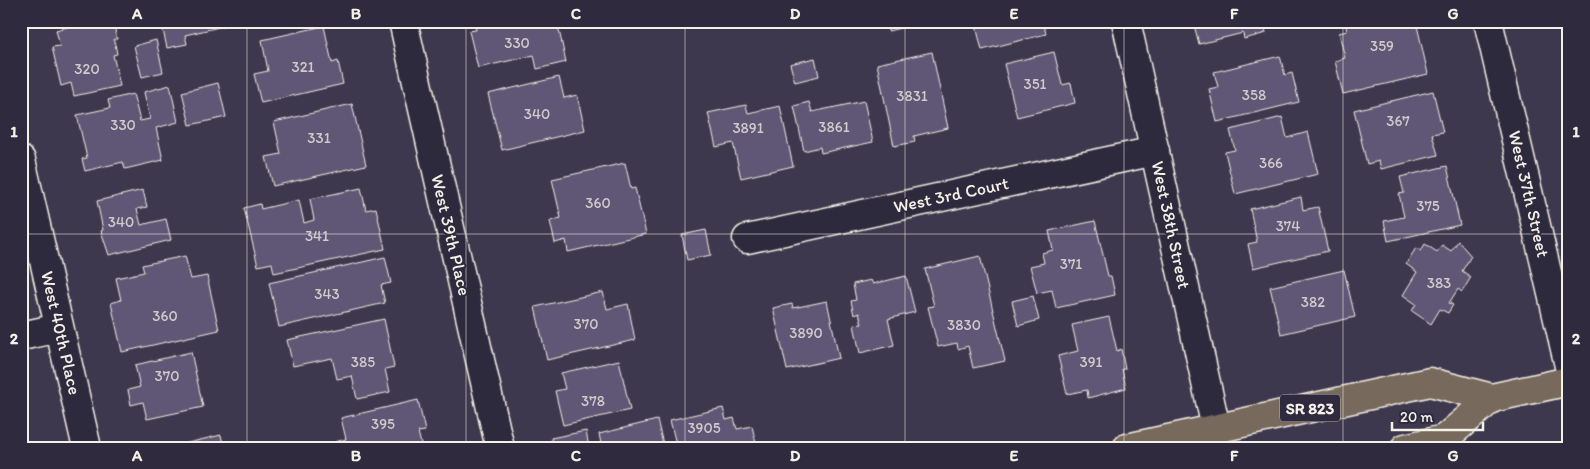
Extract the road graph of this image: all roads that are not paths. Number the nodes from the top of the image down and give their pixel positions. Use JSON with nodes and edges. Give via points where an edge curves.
{"nodes":[{"id":1,"x":403,"y":21,"type":"edge"},
{"id":2,"x":1126,"y":21,"type":"edge"},
{"id":3,"x":1488,"y":21,"type":"edge"},
{"id":4,"x":1155,"y":151,"type":"junction"},
{"id":5,"x":21,"y":160,"type":"edge"},
{"id":6,"x":747,"y":239,"type":"dead end"},
{"id":7,"x":59,"y":328,"type":"junction"},
{"id":8,"x":21,"y":336,"type":"edge"},
{"id":9,"x":1569,"y":366,"type":"edge"},
{"id":10,"x":1569,"y":381,"type":"edge"},
{"id":11,"x":1492,"y":398,"type":"junction"},
{"id":12,"x":1216,"y":438,"type":"edge"},
{"id":13,"x":87,"y":448,"type":"edge"},
{"id":14,"x":500,"y":448,"type":"edge"},
{"id":15,"x":1127,"y":448,"type":"edge"},
{"id":16,"x":1406,"y":448,"type":"edge"}],
"edges":[{"from":1,"to":14,"type":"street","name":"West 39th Place"},
{"from":2,"to":4,"type":"street","name":"West 38th Street"},
{"from":3,"to":9,"type":"street","name":"West 37th Street"},
{"from":4,"to":6,"type":"street","name":"West 3rd Court"},
{"from":4,"to":12,"type":"street","name":"West 38th Street"},
{"from":5,"to":7,"type":"street","name":"West 40th Place"},
{"from":7,"to":8,"type":"street"},
{"from":7,"to":13,"type":"street","name":"West 40th Place"},
{"from":10,"to":11,"type":"main road","number":"SR 823"},
{"from":11,"to":12,"type":"main road","number":"SR 823","via":[[1430,382]]},
{"from":11,"to":16,"type":"main road","number":"SR 823","via":[[1444,439]]},
{"from":12,"to":15,"type":"main road","number":"SR 823"}]}
